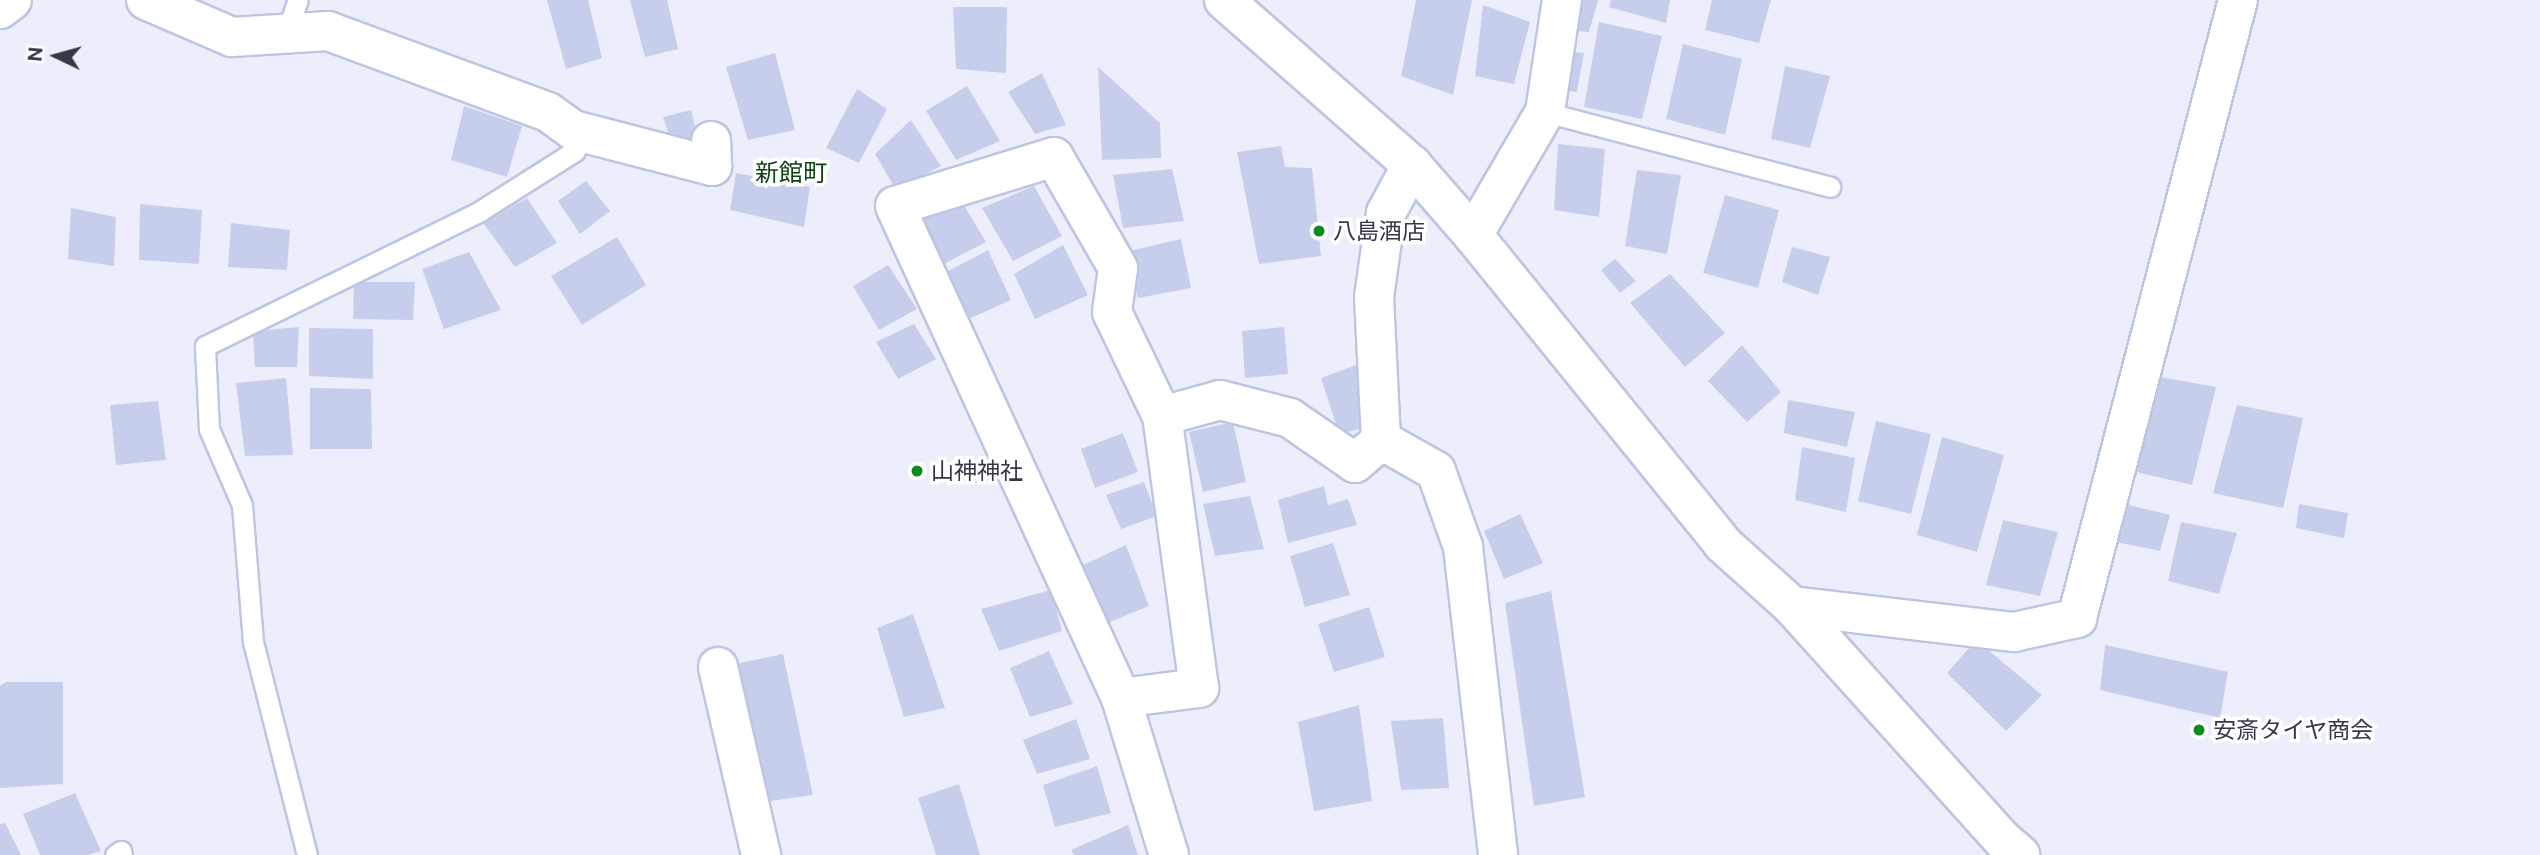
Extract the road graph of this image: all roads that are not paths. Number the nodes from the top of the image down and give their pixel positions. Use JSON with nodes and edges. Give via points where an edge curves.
{"nodes":[{"id":1,"x":12,"y":0,"type":"edge"},
{"id":2,"x":146,"y":0,"type":"edge"},
{"id":3,"x":1224,"y":0,"type":"edge"},
{"id":4,"x":1562,"y":0,"type":"edge"},
{"id":5,"x":2238,"y":0,"type":"edge"},
{"id":6,"x":0,"y":9,"type":"edge"},
{"id":7,"x":292,"y":17,"type":"edge"},
{"id":8,"x":1545,"y":112,"type":"junction"},
{"id":9,"x":573,"y":130,"type":"junction"},
{"id":10,"x":711,"y":141,"type":"dead end"},
{"id":11,"x":1412,"y":165,"type":"junction"},
{"id":12,"x":1830,"y":187,"type":"dead end"},
{"id":13,"x":1473,"y":234,"type":"junction"},
{"id":14,"x":1162,"y":416,"type":"junction"},
{"id":15,"x":1381,"y":440,"type":"junction"},
{"id":16,"x":1792,"y":606,"type":"junction"},
{"id":17,"x":718,"y":667,"type":"dead end"},
{"id":18,"x":1121,"y":698,"type":"junction"},
{"id":19,"x":115,"y":855,"type":"edge"},
{"id":20,"x":122,"y":855,"type":"edge"},
{"id":21,"x":307,"y":855,"type":"edge"},
{"id":22,"x":761,"y":855,"type":"edge"},
{"id":23,"x":1169,"y":855,"type":"edge"},
{"id":24,"x":1498,"y":855,"type":"edge"},
{"id":25,"x":2020,"y":855,"type":"edge"}],
"edges":[{"from":1,"to":6,"type":"street"},
{"from":2,"to":7,"type":"street","via":[[232,37]]},
{"from":3,"to":11,"type":"street"},
{"from":4,"to":8,"type":"street"},
{"from":5,"to":16,"type":"street","via":[[2077,618],[2014,632]]},
{"from":7,"to":9,"type":"street","via":[[548,112]]},
{"from":8,"to":12,"type":"lane"},
{"from":8,"to":13,"type":"street"},
{"from":9,"to":10,"type":"street","via":[[712,166]]},
{"from":9,"to":21,"type":"lane","via":[[575,151],[480,211],[205,346],[208,429],[242,505],[253,642]]},
{"from":11,"to":13,"type":"street"},
{"from":11,"to":15,"type":"street","via":[[1385,213],[1374,297]]},
{"from":13,"to":16,"type":"street","via":[[1723,544]]},
{"from":14,"to":15,"type":"street","via":[[1220,400],[1290,418],[1355,463]]},
{"from":14,"to":18,"type":"street","via":[[1199,688]]},
{"from":14,"to":18,"type":"street","via":[[1112,312],[1118,268],[1054,157],[895,206]]},
{"from":15,"to":24,"type":"street","via":[[1436,471],[1463,547]]},
{"from":16,"to":25,"type":"street"},
{"from":17,"to":22,"type":"street"},
{"from":18,"to":23,"type":"street"},
{"from":19,"to":20,"type":"lane","via":[[121,851]]}]}
